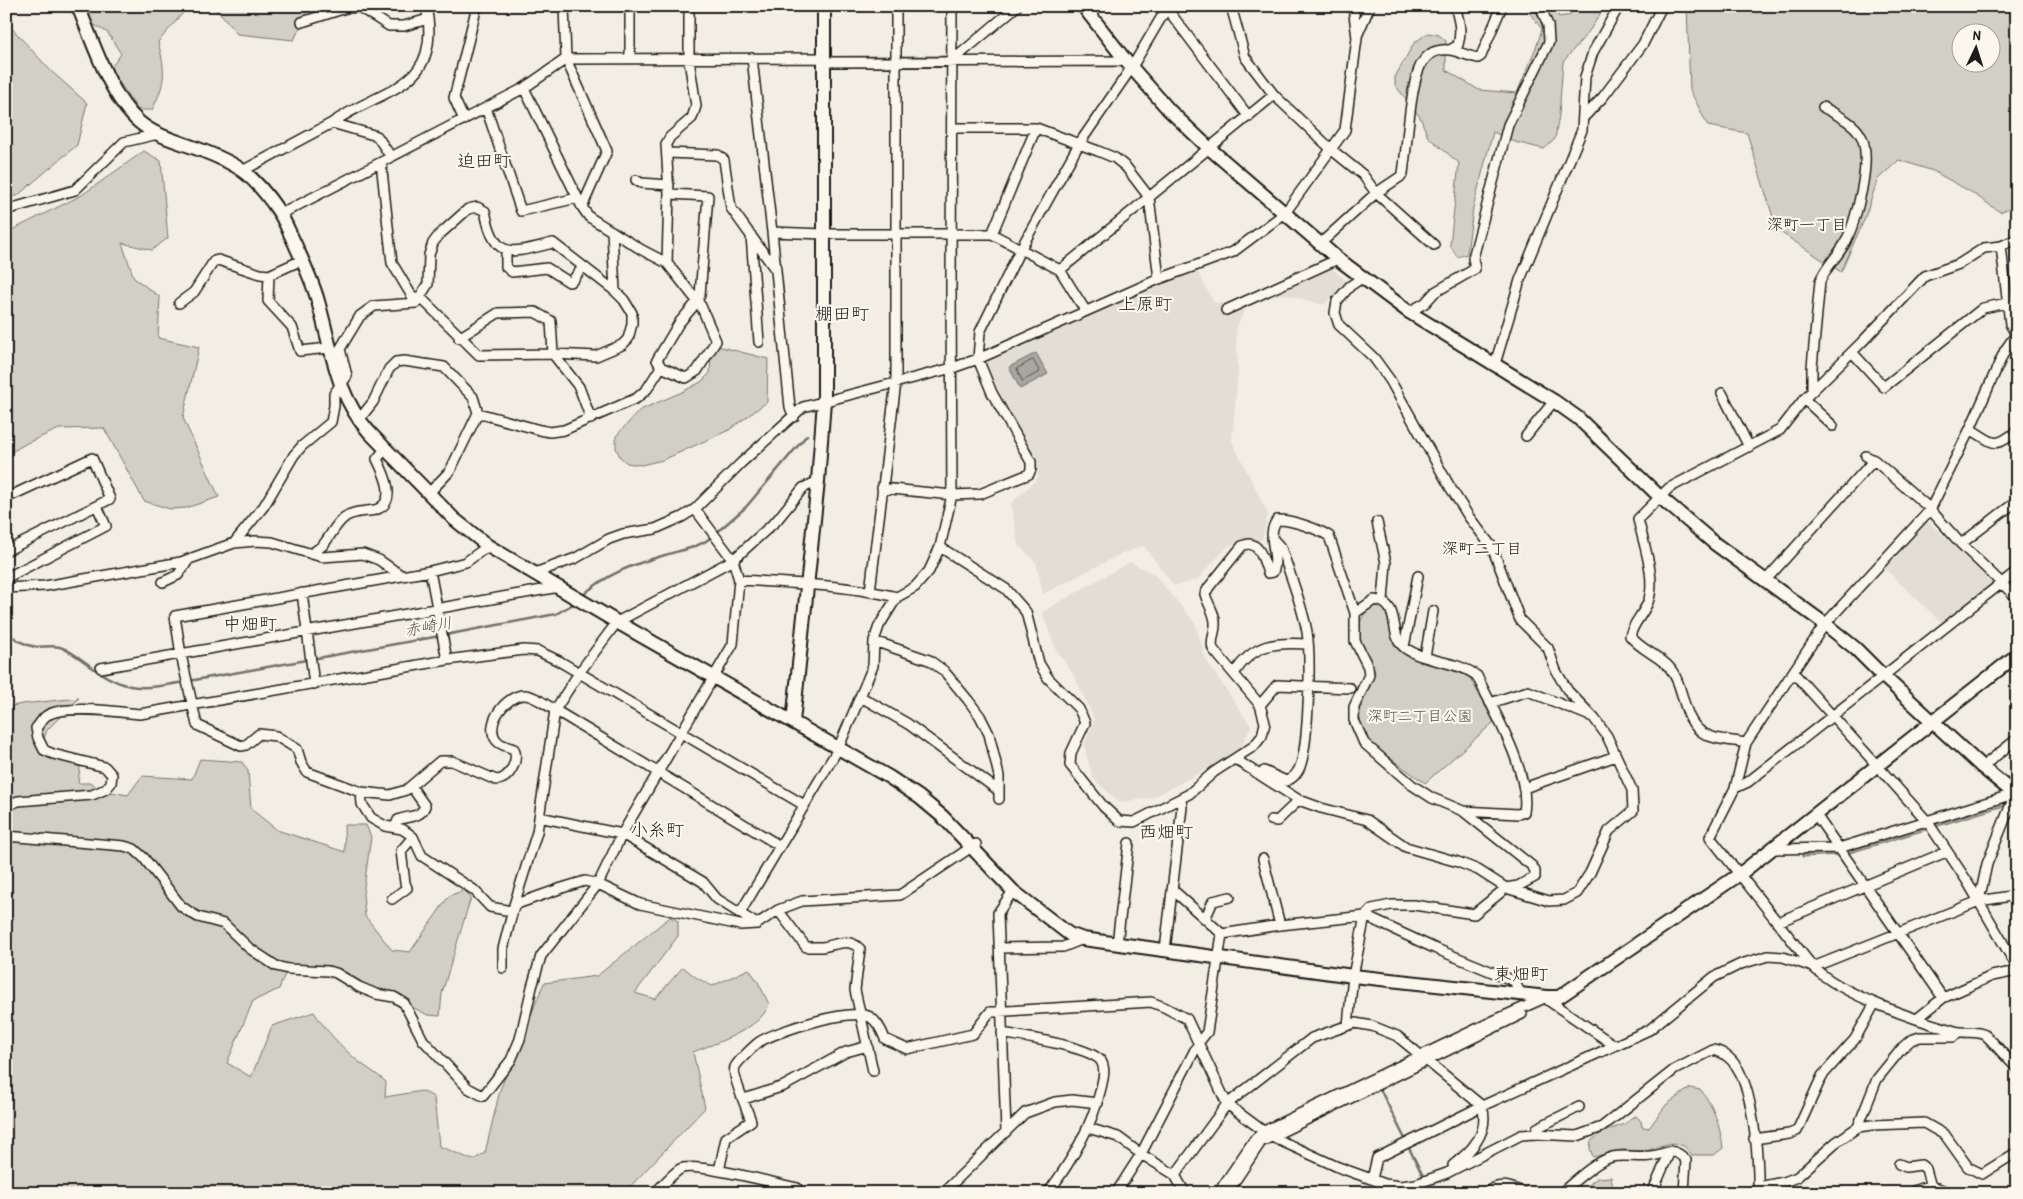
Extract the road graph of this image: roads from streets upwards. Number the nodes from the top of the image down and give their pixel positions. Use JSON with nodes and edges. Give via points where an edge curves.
{"nodes":[{"id":1,"x":78,"y":6,"type":"edge"},
{"id":2,"x":426,"y":6,"type":"edge"},
{"id":3,"x":476,"y":6,"type":"edge"},
{"id":4,"x":564,"y":6,"type":"edge"},
{"id":5,"x":630,"y":6,"type":"edge"},
{"id":6,"x":689,"y":6,"type":"edge"},
{"id":7,"x":824,"y":6,"type":"edge"},
{"id":8,"x":896,"y":6,"type":"edge"},
{"id":9,"x":952,"y":6,"type":"edge"},
{"id":10,"x":1017,"y":6,"type":"edge"},
{"id":11,"x":1083,"y":6,"type":"edge"},
{"id":12,"x":1231,"y":6,"type":"edge"},
{"id":13,"x":1352,"y":6,"type":"edge"},
{"id":14,"x":1370,"y":6,"type":"edge"},
{"id":15,"x":1454,"y":6,"type":"edge"},
{"id":16,"x":1502,"y":6,"type":"edge"},
{"id":17,"x":1540,"y":6,"type":"edge"},
{"id":18,"x":1619,"y":6,"type":"edge"},
{"id":19,"x":1662,"y":6,"type":"edge"},
{"id":20,"x":1166,"y":7,"type":"edge"},
{"id":21,"x":428,"y":19,"type":"junction"},
{"id":22,"x":302,"y":22,"type":"dead end"},
{"id":23,"x":1356,"y":38,"type":"junction"},
{"id":24,"x":1450,"y":50,"type":"junction"},
{"id":25,"x":752,"y":58,"type":"junction"},
{"id":26,"x":566,"y":59,"type":"junction"},
{"id":27,"x":630,"y":59,"type":"junction"},
{"id":28,"x":689,"y":60,"type":"junction"},
{"id":29,"x":823,"y":60,"type":"junction"},
{"id":30,"x":952,"y":61,"type":"junction"},
{"id":31,"x":895,"y":62,"type":"junction"},
{"id":32,"x":1129,"y":64,"type":"junction"},
{"id":33,"x":524,"y":88,"type":"junction"},
{"id":34,"x":1274,"y":95,"type":"junction"},
{"id":35,"x":1823,"y":107,"type":"dead end"},
{"id":36,"x":486,"y":108,"type":"junction"},
{"id":37,"x":1584,"y":117,"type":"junction"},
{"id":38,"x":1249,"y":118,"type":"junction"},
{"id":39,"x":464,"y":120,"type":"junction"},
{"id":40,"x":332,"y":123,"type":"junction"},
{"id":41,"x":952,"y":128,"type":"junction"},
{"id":42,"x":1036,"y":128,"type":"junction"},
{"id":43,"x":158,"y":134,"type":"junction"},
{"id":44,"x":1079,"y":144,"type":"junction"},
{"id":45,"x":1209,"y":148,"type":"junction"},
{"id":46,"x":1332,"y":150,"type":"junction"},
{"id":47,"x":666,"y":153,"type":"junction"},
{"id":48,"x":391,"y":157,"type":"junction"},
{"id":49,"x":381,"y":162,"type":"junction"},
{"id":50,"x":244,"y":170,"type":"junction"},
{"id":51,"x":636,"y":180,"type":"dead end"},
{"id":52,"x":669,"y":189,"type":"junction"},
{"id":53,"x":1376,"y":193,"type":"junction"},
{"id":54,"x":1149,"y":197,"type":"junction"},
{"id":55,"x":577,"y":198,"type":"junction"},
{"id":56,"x":582,"y":207,"type":"junction"},
{"id":57,"x":6,"y":210,"type":"edge"},
{"id":58,"x":1285,"y":213,"type":"junction"},
{"id":59,"x":281,"y":214,"type":"junction"},
{"id":60,"x":612,"y":231,"type":"junction"},
{"id":61,"x":772,"y":232,"type":"junction"},
{"id":62,"x":824,"y":234,"type":"junction"},
{"id":63,"x":895,"y":234,"type":"junction"},
{"id":64,"x":952,"y":234,"type":"junction"},
{"id":65,"x":992,"y":234,"type":"junction"},
{"id":66,"x":751,"y":235,"type":"junction"},
{"id":67,"x":2017,"y":239,"type":"edge"},
{"id":68,"x":1321,"y":243,"type":"junction"},
{"id":69,"x":1434,"y":244,"type":"dead end"},
{"id":70,"x":2001,"y":246,"type":"junction"},
{"id":71,"x":1020,"y":250,"type":"junction"},
{"id":72,"x":506,"y":251,"type":"junction"},
{"id":73,"x":1338,"y":259,"type":"junction"},
{"id":74,"x":302,"y":260,"type":"junction"},
{"id":75,"x":668,"y":263,"type":"junction"},
{"id":76,"x":584,"y":267,"type":"junction"},
{"id":77,"x":1060,"y":270,"type":"junction"},
{"id":78,"x":776,"y":271,"type":"junction"},
{"id":79,"x":269,"y":275,"type":"junction"},
{"id":80,"x":1362,"y":278,"type":"junction"},
{"id":81,"x":1159,"y":279,"type":"junction"},
{"id":82,"x":614,"y":291,"type":"junction"},
{"id":83,"x":418,"y":300,"type":"junction"},
{"id":84,"x":697,"y":302,"type":"junction"},
{"id":85,"x":2007,"y":302,"type":"junction"},
{"id":86,"x":179,"y":303,"type":"dead end"},
{"id":87,"x":1085,"y":310,"type":"junction"},
{"id":88,"x":1226,"y":310,"type":"dead end"},
{"id":89,"x":1409,"y":312,"type":"junction"},
{"id":90,"x":2016,"y":334,"type":"edge"},
{"id":91,"x":460,"y":338,"type":"junction"},
{"id":92,"x":759,"y":342,"type":"dead end"},
{"id":93,"x":329,"y":348,"type":"junction"},
{"id":94,"x":1852,"y":352,"type":"junction"},
{"id":95,"x":553,"y":354,"type":"junction"},
{"id":96,"x":978,"y":359,"type":"junction"},
{"id":97,"x":1495,"y":364,"type":"junction"},
{"id":98,"x":660,"y":367,"type":"junction"},
{"id":99,"x":952,"y":368,"type":"junction"},
{"id":100,"x":896,"y":382,"type":"junction"},
{"id":101,"x":341,"y":387,"type":"junction"},
{"id":102,"x":1812,"y":390,"type":"junction"},
{"id":103,"x":1722,"y":392,"type":"dead end"},
{"id":104,"x":1804,"y":399,"type":"junction"},
{"id":105,"x":824,"y":401,"type":"junction"},
{"id":106,"x":1554,"y":401,"type":"junction"},
{"id":107,"x":478,"y":413,"type":"junction"},
{"id":108,"x":794,"y":416,"type":"junction"},
{"id":109,"x":591,"y":419,"type":"junction"},
{"id":110,"x":358,"y":421,"type":"junction"},
{"id":111,"x":1833,"y":426,"type":"dead end"},
{"id":112,"x":1970,"y":429,"type":"junction"},
{"id":113,"x":2017,"y":431,"type":"edge"},
{"id":114,"x":1526,"y":436,"type":"dead end"},
{"id":115,"x":1749,"y":446,"type":"junction"},
{"id":116,"x":385,"y":448,"type":"junction"},
{"id":117,"x":818,"y":481,"type":"junction"},
{"id":118,"x":882,"y":488,"type":"junction"},
{"id":119,"x":428,"y":494,"type":"junction"},
{"id":120,"x":952,"y":495,"type":"junction"},
{"id":121,"x":1660,"y":497,"type":"junction"},
{"id":122,"x":6,"y":498,"type":"edge"},
{"id":123,"x":2017,"y":500,"type":"edge"},
{"id":124,"x":97,"y":506,"type":"junction"},
{"id":125,"x":695,"y":508,"type":"junction"},
{"id":126,"x":1930,"y":510,"type":"junction"},
{"id":127,"x":1377,"y":522,"type":"dead end"},
{"id":128,"x":1272,"y":538,"type":"junction"},
{"id":129,"x":234,"y":543,"type":"junction"},
{"id":130,"x":1961,"y":544,"type":"junction"},
{"id":131,"x":488,"y":546,"type":"junction"},
{"id":132,"x":940,"y":546,"type":"junction"},
{"id":133,"x":6,"y":551,"type":"edge"},
{"id":134,"x":311,"y":554,"type":"junction"},
{"id":135,"x":189,"y":559,"type":"junction"},
{"id":136,"x":734,"y":560,"type":"junction"},
{"id":137,"x":430,"y":571,"type":"junction"},
{"id":138,"x":2017,"y":571,"type":"edge"},
{"id":139,"x":535,"y":573,"type":"junction"},
{"id":140,"x":402,"y":576,"type":"junction"},
{"id":141,"x":1418,"y":576,"type":"dead end"},
{"id":142,"x":6,"y":578,"type":"edge"},
{"id":143,"x":739,"y":580,"type":"junction"},
{"id":144,"x":1764,"y":581,"type":"junction"},
{"id":145,"x":163,"y":582,"type":"dead end"},
{"id":146,"x":2001,"y":583,"type":"junction"},
{"id":147,"x":806,"y":584,"type":"junction"},
{"id":148,"x":6,"y":588,"type":"edge"},
{"id":149,"x":559,"y":588,"type":"junction"},
{"id":150,"x":870,"y":590,"type":"junction"},
{"id":151,"x":302,"y":593,"type":"junction"},
{"id":152,"x":897,"y":597,"type":"junction"},
{"id":153,"x":2017,"y":598,"type":"edge"},
{"id":154,"x":1383,"y":601,"type":"junction"},
{"id":155,"x":437,"y":609,"type":"junction"},
{"id":156,"x":1434,"y":611,"type":"dead end"},
{"id":157,"x":1355,"y":613,"type":"junction"},
{"id":158,"x":617,"y":622,"type":"junction"},
{"id":159,"x":1825,"y":624,"type":"junction"},
{"id":160,"x":307,"y":632,"type":"junction"},
{"id":161,"x":874,"y":641,"type":"junction"},
{"id":162,"x":1308,"y":644,"type":"junction"},
{"id":163,"x":1404,"y":647,"type":"junction"},
{"id":164,"x":181,"y":655,"type":"junction"},
{"id":165,"x":2017,"y":655,"type":"edge"},
{"id":166,"x":1425,"y":657,"type":"junction"},
{"id":167,"x":446,"y":660,"type":"junction"},
{"id":168,"x":101,"y":668,"type":"dead end"},
{"id":169,"x":1793,"y":672,"type":"junction"},
{"id":170,"x":579,"y":673,"type":"junction"},
{"id":171,"x":1234,"y":674,"type":"junction"},
{"id":172,"x":1883,"y":676,"type":"junction"},
{"id":173,"x":712,"y":677,"type":"junction"},
{"id":174,"x":314,"y":684,"type":"junction"},
{"id":175,"x":1308,"y":686,"type":"junction"},
{"id":176,"x":1350,"y":688,"type":"dead end"},
{"id":177,"x":861,"y":696,"type":"junction"},
{"id":178,"x":1490,"y":703,"type":"junction"},
{"id":179,"x":191,"y":705,"type":"junction"},
{"id":180,"x":1260,"y":705,"type":"junction"},
{"id":181,"x":555,"y":710,"type":"junction"},
{"id":182,"x":1832,"y":716,"type":"junction"},
{"id":183,"x":1594,"y":718,"type":"junction"},
{"id":184,"x":1932,"y":721,"type":"junction"},
{"id":185,"x":793,"y":722,"type":"junction"},
{"id":186,"x":680,"y":732,"type":"junction"},
{"id":187,"x":2017,"y":739,"type":"edge"},
{"id":188,"x":1746,"y":744,"type":"junction"},
{"id":189,"x":838,"y":750,"type":"junction"},
{"id":190,"x":1616,"y":756,"type":"junction"},
{"id":191,"x":1235,"y":759,"type":"junction"},
{"id":192,"x":1876,"y":766,"type":"junction"},
{"id":193,"x":1249,"y":767,"type":"junction"},
{"id":194,"x":1982,"y":767,"type":"junction"},
{"id":195,"x":658,"y":772,"type":"junction"},
{"id":196,"x":411,"y":786,"type":"junction"},
{"id":197,"x":1524,"y":788,"type":"junction"},
{"id":198,"x":1735,"y":788,"type":"junction"},
{"id":199,"x":361,"y":792,"type":"junction"},
{"id":200,"x":2016,"y":794,"type":"edge"},
{"id":201,"x":1181,"y":799,"type":"junction"},
{"id":202,"x":1299,"y":800,"type":"junction"},
{"id":203,"x":804,"y":805,"type":"junction"},
{"id":204,"x":6,"y":806,"type":"edge"},
{"id":205,"x":1464,"y":811,"type":"junction"},
{"id":206,"x":1816,"y":815,"type":"junction"},
{"id":207,"x":540,"y":818,"type":"junction"},
{"id":208,"x":1271,"y":820,"type":"dead end"},
{"id":209,"x":1927,"y":821,"type":"junction"},
{"id":210,"x":395,"y":827,"type":"junction"},
{"id":211,"x":622,"y":834,"type":"junction"},
{"id":212,"x":6,"y":836,"type":"edge"},
{"id":213,"x":413,"y":837,"type":"junction"},
{"id":214,"x":1129,"y":843,"type":"dead end"},
{"id":215,"x":974,"y":845,"type":"junction"},
{"id":216,"x":780,"y":846,"type":"junction"},
{"id":217,"x":1840,"y":848,"type":"junction"},
{"id":218,"x":1772,"y":849,"type":"junction"},
{"id":219,"x":1946,"y":852,"type":"junction"},
{"id":220,"x":1263,"y":859,"type":"dead end"},
{"id":221,"x":1740,"y":874,"type":"junction"},
{"id":222,"x":598,"y":884,"type":"junction"},
{"id":223,"x":1866,"y":885,"type":"junction"},
{"id":224,"x":1506,"y":888,"type":"junction"},
{"id":225,"x":1173,"y":890,"type":"junction"},
{"id":226,"x":1013,"y":891,"type":"junction"},
{"id":227,"x":2017,"y":895,"type":"edge"},
{"id":228,"x":1230,"y":898,"type":"dead end"},
{"id":229,"x":392,"y":899,"type":"dead end"},
{"id":230,"x":1979,"y":901,"type":"junction"},
{"id":231,"x":513,"y":908,"type":"junction"},
{"id":232,"x":778,"y":910,"type":"junction"},
{"id":233,"x":740,"y":913,"type":"junction"},
{"id":234,"x":1365,"y":916,"type":"junction"},
{"id":235,"x":1205,"y":919,"type":"junction"},
{"id":236,"x":1778,"y":922,"type":"junction"},
{"id":237,"x":757,"y":924,"type":"junction"},
{"id":238,"x":1280,"y":925,"type":"junction"},
{"id":239,"x":1899,"y":932,"type":"junction"},
{"id":240,"x":1222,"y":934,"type":"junction"},
{"id":241,"x":1083,"y":939,"type":"junction"},
{"id":242,"x":1117,"y":944,"type":"junction"},
{"id":243,"x":1000,"y":948,"type":"junction"},
{"id":244,"x":1165,"y":950,"type":"junction"},
{"id":245,"x":1218,"y":957,"type":"junction"},
{"id":246,"x":1812,"y":967,"type":"junction"},
{"id":247,"x":2017,"y":967,"type":"edge"},
{"id":248,"x":503,"y":968,"type":"dead end"},
{"id":249,"x":2017,"y":971,"type":"edge"},
{"id":250,"x":1353,"y":976,"type":"junction"},
{"id":251,"x":1521,"y":994,"type":"junction"},
{"id":252,"x":1943,"y":998,"type":"junction"},
{"id":253,"x":1548,"y":999,"type":"junction"},
{"id":254,"x":1875,"y":1003,"type":"junction"},
{"id":255,"x":1001,"y":1011,"type":"junction"},
{"id":256,"x":861,"y":1015,"type":"junction"},
{"id":257,"x":1918,"y":1018,"type":"junction"},
{"id":258,"x":1348,"y":1026,"type":"junction"},
{"id":259,"x":1958,"y":1032,"type":"junction"},
{"id":260,"x":1002,"y":1033,"type":"junction"},
{"id":261,"x":1199,"y":1042,"type":"junction"},
{"id":262,"x":1614,"y":1045,"type":"junction"},
{"id":263,"x":868,"y":1046,"type":"junction"},
{"id":264,"x":1423,"y":1058,"type":"junction"},
{"id":265,"x":2017,"y":1068,"type":"edge"},
{"id":266,"x":873,"y":1071,"type":"dead end"},
{"id":267,"x":744,"y":1099,"type":"junction"},
{"id":268,"x":1098,"y":1102,"type":"junction"},
{"id":269,"x":1227,"y":1104,"type":"junction"},
{"id":270,"x":1482,"y":1106,"type":"junction"},
{"id":271,"x":1579,"y":1107,"type":"dead end"},
{"id":272,"x":1858,"y":1127,"type":"junction"},
{"id":273,"x":1088,"y":1128,"type":"junction"},
{"id":274,"x":1006,"y":1132,"type":"junction"},
{"id":275,"x":1267,"y":1134,"type":"junction"},
{"id":276,"x":1535,"y":1134,"type":"junction"},
{"id":277,"x":1754,"y":1139,"type":"junction"},
{"id":278,"x":1670,"y":1151,"type":"junction"},
{"id":279,"x":2017,"y":1152,"type":"edge"},
{"id":280,"x":1141,"y":1154,"type":"junction"},
{"id":281,"x":1899,"y":1164,"type":"dead end"},
{"id":282,"x":719,"y":1170,"type":"junction"},
{"id":283,"x":1447,"y":1173,"type":"junction"},
{"id":284,"x":1175,"y":1175,"type":"junction"},
{"id":285,"x":1372,"y":1178,"type":"junction"},
{"id":286,"x":1931,"y":1187,"type":"junction"},
{"id":287,"x":1385,"y":1189,"type":"edge"},
{"id":288,"x":1758,"y":1190,"type":"edge"},
{"id":289,"x":655,"y":1193,"type":"edge"},
{"id":290,"x":798,"y":1193,"type":"edge"},
{"id":291,"x":944,"y":1193,"type":"edge"},
{"id":292,"x":1048,"y":1193,"type":"edge"},
{"id":293,"x":1116,"y":1193,"type":"edge"},
{"id":294,"x":1185,"y":1193,"type":"edge"},
{"id":295,"x":1218,"y":1193,"type":"edge"},
{"id":296,"x":1227,"y":1193,"type":"edge"},
{"id":297,"x":1486,"y":1193,"type":"edge"},
{"id":298,"x":1524,"y":1193,"type":"edge"},
{"id":299,"x":1561,"y":1193,"type":"edge"},
{"id":300,"x":1654,"y":1193,"type":"edge"},
{"id":301,"x":1684,"y":1193,"type":"edge"},
{"id":302,"x":1911,"y":1193,"type":"edge"},
{"id":303,"x":1948,"y":1193,"type":"edge"}],
"edges":[{"from":1,"to":43,"type":"street","via":[[120,101],[140,122]]},
{"from":2,"to":21,"type":"street"},
{"from":3,"to":39,"type":"street","via":[[454,98]]},
{"from":4,"to":26,"type":"street"},
{"from":5,"to":27,"type":"street"},
{"from":6,"to":28,"type":"street"},
{"from":7,"to":29,"type":"street"},
{"from":8,"to":31,"type":"street"},
{"from":9,"to":30,"type":"street"},
{"from":10,"to":30,"type":"street"},
{"from":11,"to":32,"type":"street"},
{"from":12,"to":34,"type":"street","via":[[1244,56]]},
{"from":13,"to":23,"type":"street"},
{"from":14,"to":23,"type":"street"},
{"from":15,"to":24,"type":"street","via":[[1461,35],[1458,45]]},
{"from":16,"to":24,"type":"street","via":[[1481,56],[1478,58]]},
{"from":17,"to":89,"type":"street","via":[[1548,25],[1549,42],[1508,125],[1473,258],[1475,269],[1435,292],[1425,303]]},
{"from":18,"to":37,"type":"street","via":[[1593,52],[1586,77]]},
{"from":19,"to":37,"type":"street","via":[[1643,44]]},
{"from":20,"to":32,"type":"street"},
{"from":20,"to":38,"type":"street"},
{"from":21,"to":22,"type":"street","via":[[404,26],[389,26],[359,7]]},
{"from":21,"to":40,"type":"street","via":[[429,43],[416,73],[394,90]]},
{"from":23,"to":46,"type":"street","via":[[1345,130]]},
{"from":24,"to":53,"type":"street","via":[[1437,50],[1421,64],[1414,86],[1403,173]]},
{"from":25,"to":28,"type":"street"},
{"from":25,"to":29,"type":"street"},
{"from":25,"to":61,"type":"street"},
{"from":26,"to":27,"type":"street"},
{"from":26,"to":33,"type":"street"},
{"from":26,"to":56,"type":"street","via":[[607,151]]},
{"from":27,"to":28,"type":"street"},
{"from":28,"to":47,"type":"street","via":[[696,106],[692,118],[670,137]]},
{"from":29,"to":31,"type":"street"},
{"from":29,"to":62,"type":"street"},
{"from":30,"to":31,"type":"street"},
{"from":30,"to":32,"type":"street"},
{"from":30,"to":41,"type":"street"},
{"from":31,"to":63,"type":"street"},
{"from":32,"to":44,"type":"street"},
{"from":32,"to":45,"type":"street","via":[[1169,110]]},
{"from":33,"to":36,"type":"street"},
{"from":33,"to":55,"type":"street"},
{"from":34,"to":38,"type":"street"},
{"from":34,"to":46,"type":"street"},
{"from":35,"to":102,"type":"street","via":[[1859,132],[1864,140],[1866,161],[1865,179],[1844,245],[1820,281]]},
{"from":36,"to":39,"type":"street"},
{"from":36,"to":55,"type":"street","via":[[521,211]]},
{"from":37,"to":97,"type":"street","via":[[1582,130],[1520,280]]},
{"from":38,"to":45,"type":"street"},
{"from":39,"to":48,"type":"street"},
{"from":40,"to":48,"type":"street","via":[[378,136]]},
{"from":40,"to":50,"type":"street"},
{"from":41,"to":42,"type":"street"},
{"from":41,"to":64,"type":"street"},
{"from":42,"to":44,"type":"street"},
{"from":42,"to":65,"type":"street"},
{"from":43,"to":50,"type":"street","via":[[213,154]]},
{"from":43,"to":57,"type":"street","via":[[124,142],[75,190]]},
{"from":44,"to":54,"type":"street","via":[[1114,158],[1126,167]]},
{"from":44,"to":71,"type":"street"},
{"from":45,"to":54,"type":"street"},
{"from":45,"to":58,"type":"street"},
{"from":46,"to":53,"type":"street","via":[[1363,175]]},
{"from":46,"to":58,"type":"street"},
{"from":47,"to":52,"type":"street"},
{"from":47,"to":66,"type":"street","via":[[722,157],[731,208]]},
{"from":48,"to":49,"type":"street"},
{"from":49,"to":59,"type":"street"},
{"from":49,"to":83,"type":"street","via":[[392,263]]},
{"from":50,"to":59,"type":"street"},
{"from":51,"to":52,"type":"street"},
{"from":52,"to":75,"type":"street"},
{"from":52,"to":84,"type":"street","via":[[708,196]]},
{"from":53,"to":68,"type":"street"},
{"from":53,"to":69,"type":"street"},
{"from":54,"to":77,"type":"street"},
{"from":54,"to":81,"type":"street"},
{"from":55,"to":56,"type":"street"},
{"from":56,"to":60,"type":"street","via":[[588,217]]},
{"from":58,"to":68,"type":"street"},
{"from":58,"to":81,"type":"street","via":[[1233,252]]},
{"from":59,"to":74,"type":"street"},
{"from":60,"to":75,"type":"street"},
{"from":60,"to":82,"type":"street"},
{"from":61,"to":62,"type":"street"},
{"from":61,"to":78,"type":"street"},
{"from":62,"to":63,"type":"street"},
{"from":62,"to":105,"type":"street"},
{"from":63,"to":64,"type":"street"},
{"from":63,"to":100,"type":"street"},
{"from":64,"to":65,"type":"street"},
{"from":64,"to":99,"type":"street"},
{"from":65,"to":71,"type":"street"},
{"from":66,"to":78,"type":"street"},
{"from":66,"to":92,"type":"street"},
{"from":67,"to":70,"type":"street"},
{"from":68,"to":73,"type":"street"},
{"from":70,"to":85,"type":"street"},
{"from":70,"to":94,"type":"street","via":[[1984,248],[1960,264],[1924,276]]},
{"from":71,"to":77,"type":"street"},
{"from":71,"to":96,"type":"street","via":[[980,332]]},
{"from":72,"to":76,"type":"street","via":[[553,243]]},
{"from":72,"to":76,"type":"street","via":[[506,267],[512,272],[548,268],[569,282]]},
{"from":72,"to":83,"type":"street","via":[[491,235],[485,211],[468,209],[433,243],[429,255],[428,284]]},
{"from":73,"to":80,"type":"street"},
{"from":73,"to":88,"type":"street"},
{"from":74,"to":79,"type":"street"},
{"from":74,"to":93,"type":"street","via":[[319,304]]},
{"from":75,"to":84,"type":"street"},
{"from":76,"to":82,"type":"street"},
{"from":77,"to":87,"type":"street"},
{"from":78,"to":108,"type":"street","via":[[790,407]]},
{"from":79,"to":86,"type":"street","via":[[214,261],[194,292]]},
{"from":79,"to":93,"type":"street","via":[[268,301],[292,327],[300,351]]},
{"from":80,"to":89,"type":"street"},
{"from":80,"to":183,"type":"street","via":[[1337,301],[1339,325],[1374,358],[1390,380],[1450,487],[1492,547],[1520,620],[1548,648],[1568,691]]},
{"from":81,"to":87,"type":"street"},
{"from":82,"to":95,"type":"street","via":[[632,313],[628,339],[622,346],[596,356]]},
{"from":83,"to":91,"type":"street"},
{"from":83,"to":101,"type":"street","via":[[374,306],[360,316],[340,349],[347,376]]},
{"from":84,"to":98,"type":"street","via":[[679,322],[657,360]]},
{"from":84,"to":98,"type":"street","via":[[718,341],[697,371],[686,378]]},
{"from":85,"to":90,"type":"street","via":[[2010,324]]},
{"from":85,"to":94,"type":"street","via":[[1983,308],[1884,387]]},
{"from":87,"to":96,"type":"street"},
{"from":89,"to":97,"type":"street"},
{"from":90,"to":112,"type":"street","via":[[2005,350]]},
{"from":91,"to":95,"type":"street","via":[[479,356]]},
{"from":91,"to":95,"type":"street","via":[[498,313],[535,312],[551,322]]},
{"from":93,"to":101,"type":"street"},
{"from":94,"to":102,"type":"street"},
{"from":95,"to":109,"type":"street","via":[[579,387]]},
{"from":96,"to":99,"type":"street"},
{"from":96,"to":120,"type":"street","via":[[992,394],[1031,462],[1031,469],[1029,474],[980,494]]},
{"from":97,"to":106,"type":"street"},
{"from":98,"to":109,"type":"street","via":[[648,389],[637,398]]},
{"from":99,"to":100,"type":"street"},
{"from":99,"to":120,"type":"street"},
{"from":100,"to":105,"type":"street"},
{"from":100,"to":118,"type":"street"},
{"from":101,"to":110,"type":"street"},
{"from":101,"to":129,"type":"street","via":[[334,394],[331,422],[294,455],[264,506]]},
{"from":102,"to":104,"type":"street"},
{"from":103,"to":115,"type":"street"},
{"from":104,"to":111,"type":"street"},
{"from":104,"to":115,"type":"street","via":[[1780,430]]},
{"from":105,"to":108,"type":"street","via":[[803,406]]},
{"from":105,"to":117,"type":"street"},
{"from":106,"to":114,"type":"street"},
{"from":106,"to":121,"type":"street","via":[[1597,435]]},
{"from":107,"to":109,"type":"street","via":[[550,432]]},
{"from":107,"to":110,"type":"street","via":[[473,397],[444,367],[404,361],[396,362],[389,369],[373,402]]},
{"from":107,"to":119,"type":"street","via":[[450,471]]},
{"from":108,"to":125,"type":"street"},
{"from":110,"to":116,"type":"street"},
{"from":112,"to":113,"type":"street","via":[[1996,444]]},
{"from":112,"to":126,"type":"street"},
{"from":115,"to":121,"type":"street","via":[[1669,488]]},
{"from":116,"to":119,"type":"street"},
{"from":116,"to":134,"type":"street","via":[[377,459],[387,479],[389,491],[385,502],[378,509],[348,514],[324,545]]},
{"from":117,"to":136,"type":"street","via":[[803,488],[777,520]]},
{"from":117,"to":147,"type":"street"},
{"from":118,"to":120,"type":"street"},
{"from":118,"to":150,"type":"street"},
{"from":119,"to":131,"type":"street"},
{"from":120,"to":132,"type":"street"},
{"from":121,"to":144,"type":"street"},
{"from":121,"to":188,"type":"street","via":[[1638,519],[1651,586],[1644,611],[1632,626],[1630,636],[1673,673],[1697,730],[1707,736]]},
{"from":122,"to":124,"type":"street","via":[[92,458],[110,499]]},
{"from":123,"to":130,"type":"street"},
{"from":124,"to":133,"type":"street"},
{"from":124,"to":142,"type":"street","via":[[106,526]]},
{"from":125,"to":136,"type":"street"},
{"from":125,"to":139,"type":"street","via":[[669,524],[609,539],[576,558]]},
{"from":126,"to":130,"type":"street"},
{"from":126,"to":144,"type":"street","via":[[1870,458]]},
{"from":126,"to":159,"type":"street"},
{"from":127,"to":154,"type":"street","via":[[1386,563]]},
{"from":128,"to":157,"type":"street","via":[[1273,525],[1284,519],[1329,536]]},
{"from":128,"to":162,"type":"street","via":[[1281,548]]},
{"from":128,"to":171,"type":"street","via":[[1273,572],[1268,573],[1260,549],[1247,544],[1242,546],[1205,594],[1214,617],[1211,644]]},
{"from":129,"to":134,"type":"street","via":[[272,542]]},
{"from":129,"to":135,"type":"street"},
{"from":130,"to":146,"type":"street"},
{"from":131,"to":137,"type":"street","via":[[466,562]]},
{"from":131,"to":139,"type":"street"},
{"from":132,"to":152,"type":"street","via":[[929,572],[915,587]]},
{"from":132,"to":201,"type":"street","via":[[1006,590],[1026,612],[1039,663],[1048,678],[1079,709],[1085,723],[1071,753],[1070,765],[1103,806],[1118,821],[1134,822]]},
{"from":134,"to":140,"type":"street","via":[[322,557],[362,554],[379,560]]},
{"from":135,"to":145,"type":"street","via":[[178,575]]},
{"from":135,"to":148,"type":"street","via":[[45,586]]},
{"from":136,"to":143,"type":"street"},
{"from":136,"to":158,"type":"street"},
{"from":137,"to":140,"type":"street"},
{"from":137,"to":155,"type":"street"},
{"from":138,"to":146,"type":"street"},
{"from":139,"to":149,"type":"street"},
{"from":140,"to":151,"type":"street"},
{"from":141,"to":163,"type":"street"},
{"from":143,"to":147,"type":"street"},
{"from":143,"to":173,"type":"street","via":[[733,644]]},
{"from":144,"to":159,"type":"street"},
{"from":146,"to":153,"type":"street"},
{"from":146,"to":172,"type":"street"},
{"from":147,"to":150,"type":"street"},
{"from":147,"to":185,"type":"street"},
{"from":149,"to":155,"type":"street"},
{"from":149,"to":158,"type":"street"},
{"from":150,"to":152,"type":"street"},
{"from":151,"to":160,"type":"street"},
{"from":151,"to":164,"type":"street","via":[[175,616]]},
{"from":152,"to":161,"type":"street","via":[[879,626]]},
{"from":154,"to":157,"type":"street","via":[[1374,600]]},
{"from":154,"to":163,"type":"street","via":[[1389,606]]},
{"from":155,"to":160,"type":"street"},
{"from":155,"to":167,"type":"street"},
{"from":156,"to":166,"type":"street"},
{"from":157,"to":205,"type":"street","via":[[1355,641],[1368,667],[1368,675],[1354,706],[1354,720],[1364,743],[1412,785],[1432,798]]},
{"from":158,"to":170,"type":"street"},
{"from":158,"to":173,"type":"street"},
{"from":159,"to":169,"type":"street"},
{"from":159,"to":172,"type":"street"},
{"from":160,"to":164,"type":"street"},
{"from":160,"to":174,"type":"street"},
{"from":161,"to":177,"type":"street","via":[[873,666]]},
{"from":161,"to":177,"type":"street","via":[[929,660],[944,671],[980,716],[990,734],[999,776],[999,795],[908,724]]},
{"from":162,"to":171,"type":"street","via":[[1281,643],[1257,649],[1242,660]]},
{"from":162,"to":175,"type":"street"},
{"from":163,"to":166,"type":"street"},
{"from":164,"to":168,"type":"street"},
{"from":164,"to":179,"type":"street"},
{"from":165,"to":184,"type":"street"},
{"from":166,"to":178,"type":"street","via":[[1469,670],[1477,676]]},
{"from":167,"to":170,"type":"street","via":[[538,651]]},
{"from":167,"to":174,"type":"street"},
{"from":169,"to":182,"type":"street"},
{"from":169,"to":188,"type":"street"},
{"from":170,"to":181,"type":"street"},
{"from":170,"to":186,"type":"street"},
{"from":171,"to":180,"type":"street"},
{"from":172,"to":182,"type":"street"},
{"from":172,"to":184,"type":"street"},
{"from":173,"to":185,"type":"street"},
{"from":173,"to":186,"type":"street"},
{"from":174,"to":179,"type":"street"},
{"from":175,"to":176,"type":"street"},
{"from":175,"to":180,"type":"street","via":[[1277,685]]},
{"from":175,"to":193,"type":"street","via":[[1305,739],[1296,774],[1286,781]]},
{"from":177,"to":189,"type":"street"},
{"from":178,"to":183,"type":"street","via":[[1528,690]]},
{"from":178,"to":197,"type":"street","via":[[1511,744]]},
{"from":179,"to":199,"type":"street","via":[[197,725],[228,742],[241,746],[259,734],[276,736],[297,749],[307,772]]},
{"from":179,"to":204,"type":"street","via":[[140,714],[92,710],[57,712],[46,716],[36,728],[44,750],[105,767],[112,775],[111,783],[92,795],[18,801]]},
{"from":180,"to":191,"type":"street","via":[[1265,723],[1262,736]]},
{"from":181,"to":195,"type":"street"},
{"from":181,"to":196,"type":"street","via":[[524,695],[507,702],[500,710],[493,726],[494,736],[497,742],[514,749],[516,757],[503,780],[447,760],[440,761]]},
{"from":181,"to":207,"type":"street"},
{"from":182,"to":192,"type":"street"},
{"from":182,"to":198,"type":"street","via":[[1748,782]]},
{"from":183,"to":190,"type":"street"},
{"from":184,"to":192,"type":"street"},
{"from":184,"to":194,"type":"street"},
{"from":185,"to":189,"type":"street"},
{"from":186,"to":195,"type":"street"},
{"from":186,"to":203,"type":"street"},
{"from":187,"to":194,"type":"street"},
{"from":188,"to":198,"type":"street"},
{"from":189,"to":203,"type":"street"},
{"from":189,"to":215,"type":"street","via":[[919,797]]},
{"from":190,"to":197,"type":"street"},
{"from":190,"to":224,"type":"street","via":[[1632,790],[1633,811],[1609,831],[1577,893],[1564,900],[1549,901]]},
{"from":191,"to":193,"type":"street"},
{"from":191,"to":201,"type":"street"},
{"from":192,"to":206,"type":"street"},
{"from":192,"to":209,"type":"street"},
{"from":193,"to":202,"type":"street"},
{"from":194,"to":200,"type":"street"},
{"from":195,"to":211,"type":"street"},
{"from":195,"to":216,"type":"street"},
{"from":196,"to":199,"type":"street","via":[[390,795]]},
{"from":196,"to":210,"type":"street","via":[[425,809],[417,816],[398,820]]},
{"from":197,"to":205,"type":"street","via":[[1524,812]]},
{"from":198,"to":221,"type":"street","via":[[1710,837]]},
{"from":199,"to":210,"type":"street","via":[[362,804],[371,818],[384,826]]},
{"from":200,"to":209,"type":"street"},
{"from":200,"to":230,"type":"street","via":[[1986,864]]},
{"from":201,"to":225,"type":"street"},
{"from":202,"to":208,"type":"street","via":[[1277,821]]},
{"from":202,"to":224,"type":"street","via":[[1367,820],[1406,847],[1478,870]]},
{"from":203,"to":216,"type":"street"},
{"from":205,"to":224,"type":"street","via":[[1532,866],[1535,877]]},
{"from":206,"to":217,"type":"street"},
{"from":206,"to":218,"type":"street"},
{"from":207,"to":211,"type":"street"},
{"from":207,"to":231,"type":"street"},
{"from":209,"to":217,"type":"street"},
{"from":209,"to":219,"type":"street"},
{"from":210,"to":213,"type":"street","via":[[402,828]]},
{"from":211,"to":222,"type":"street"},
{"from":211,"to":233,"type":"street","via":[[703,882],[717,899]]},
{"from":212,"to":222,"type":"street","via":[[124,846],[134,850],[157,873],[181,906],[198,917],[224,924],[249,948],[276,966],[336,973],[358,987],[404,1003],[422,1040],[468,1088],[483,1096],[511,1060],[520,1039],[541,956]]},
{"from":213,"to":229,"type":"street","via":[[401,851],[407,888]]},
{"from":213,"to":231,"type":"street","via":[[422,856],[474,890],[490,906]]},
{"from":214,"to":242,"type":"street"},
{"from":215,"to":226,"type":"street"},
{"from":215,"to":232,"type":"street","via":[[900,895],[802,901]]},
{"from":216,"to":233,"type":"street"},
{"from":217,"to":218,"type":"street"},
{"from":217,"to":223,"type":"street"},
{"from":218,"to":221,"type":"street"},
{"from":219,"to":223,"type":"street"},
{"from":219,"to":230,"type":"street"},
{"from":220,"to":238,"type":"street"},
{"from":221,"to":236,"type":"street"},
{"from":221,"to":253,"type":"street","via":[[1559,997]]},
{"from":222,"to":231,"type":"street","via":[[585,881]]},
{"from":222,"to":237,"type":"street","via":[[640,904],[740,925]]},
{"from":223,"to":236,"type":"street"},
{"from":223,"to":239,"type":"street"},
{"from":224,"to":234,"type":"street","via":[[1474,914],[1391,905],[1372,908]]},
{"from":225,"to":235,"type":"street"},
{"from":225,"to":244,"type":"street"},
{"from":226,"to":241,"type":"street","via":[[1069,934]]},
{"from":226,"to":243,"type":"street","via":[[998,914]]},
{"from":227,"to":230,"type":"street"},
{"from":228,"to":235,"type":"street","via":[[1213,901]]},
{"from":230,"to":239,"type":"street"},
{"from":230,"to":247,"type":"street"},
{"from":231,"to":248,"type":"street","via":[[503,949]]},
{"from":232,"to":237,"type":"street"},
{"from":232,"to":256,"type":"street","via":[[806,947],[823,947],[845,941],[860,949],[855,990]]},
{"from":233,"to":237,"type":"street"},
{"from":234,"to":238,"type":"street"},
{"from":234,"to":250,"type":"street"},
{"from":234,"to":251,"type":"street","via":[[1514,982]]},
{"from":235,"to":240,"type":"street"},
{"from":236,"to":246,"type":"street"},
{"from":238,"to":240,"type":"street"},
{"from":239,"to":246,"type":"street"},
{"from":239,"to":252,"type":"street"},
{"from":240,"to":245,"type":"street"},
{"from":241,"to":242,"type":"street"},
{"from":241,"to":243,"type":"street","via":[[1063,947]]},
{"from":242,"to":244,"type":"street"},
{"from":243,"to":255,"type":"street"},
{"from":244,"to":245,"type":"street"},
{"from":245,"to":250,"type":"street"},
{"from":245,"to":261,"type":"street","via":[[1208,1032]]},
{"from":246,"to":254,"type":"street","via":[[1822,977]]},
{"from":246,"to":262,"type":"street","via":[[1783,957],[1768,956],[1741,964],[1714,977],[1649,1030]]},
{"from":249,"to":252,"type":"street","via":[[1992,976]]},
{"from":250,"to":251,"type":"street"},
{"from":250,"to":258,"type":"street"},
{"from":251,"to":253,"type":"street"},
{"from":252,"to":257,"type":"street"},
{"from":253,"to":262,"type":"street"},
{"from":253,"to":264,"type":"street","via":[[1495,1020]]},
{"from":254,"to":257,"type":"street"},
{"from":254,"to":277,"type":"street","via":[[1855,1039],[1822,1076],[1797,1131]]},
{"from":255,"to":256,"type":"street","via":[[990,1012],[973,1034],[907,1049],[885,1039],[870,1016]]},
{"from":255,"to":260,"type":"street"},
{"from":255,"to":261,"type":"street","via":[[1151,1002],[1187,1019]]},
{"from":256,"to":263,"type":"street"},
{"from":256,"to":267,"type":"street","via":[[820,1019],[759,1042],[735,1067],[734,1075]]},
{"from":257,"to":259,"type":"street"},
{"from":258,"to":264,"type":"street","via":[[1355,1023],[1372,1026],[1397,1036]]},
{"from":258,"to":269,"type":"street","via":[[1312,1038]]},
{"from":259,"to":265,"type":"street","via":[[1975,1031],[1988,1036]]},
{"from":259,"to":272,"type":"street","via":[[1953,1037],[1920,1037],[1903,1047],[1877,1079]]},
{"from":260,"to":268,"type":"street","via":[[1065,1045],[1095,1057],[1104,1068]]},
{"from":260,"to":274,"type":"street"},
{"from":261,"to":269,"type":"street"},
{"from":261,"to":280,"type":"street"},
{"from":262,"to":270,"type":"street"},
{"from":263,"to":266,"type":"street"},
{"from":263,"to":267,"type":"street","via":[[846,1052],[784,1086]]},
{"from":264,"to":270,"type":"street"},
{"from":264,"to":275,"type":"street"},
{"from":267,"to":282,"type":"street","via":[[751,1121],[726,1138]]},
{"from":268,"to":273,"type":"street"},
{"from":268,"to":274,"type":"street","via":[[1072,1100],[1039,1108],[1025,1113]]},
{"from":269,"to":275,"type":"street"},
{"from":269,"to":284,"type":"street"},
{"from":270,"to":283,"type":"street","via":[[1484,1113],[1477,1144]]},
{"from":270,"to":285,"type":"street","via":[[1377,1158]]},
{"from":271,"to":276,"type":"street","via":[[1537,1128]]},
{"from":272,"to":279,"type":"street","via":[[1924,1123],[1945,1135],[1968,1167],[1982,1174]]},
{"from":272,"to":288,"type":"street","via":[[1797,1177]]},
{"from":273,"to":280,"type":"street","via":[[1118,1137]]},
{"from":273,"to":292,"type":"street"},
{"from":274,"to":291,"type":"street"},
{"from":275,"to":285,"type":"street"},
{"from":275,"to":295,"type":"street","via":[[1254,1140]]},
{"from":275,"to":296,"type":"street"},
{"from":276,"to":277,"type":"street","via":[[1577,1136],[1602,1127],[1674,1070],[1713,1050],[1726,1055],[1741,1074],[1748,1096]]},
{"from":276,"to":283,"type":"street","via":[[1521,1135]]},
{"from":277,"to":288,"type":"street"},
{"from":278,"to":299,"type":"street","via":[[1644,1157],[1610,1158]]},
{"from":278,"to":300,"type":"street"},
{"from":278,"to":301,"type":"street","via":[[1686,1160]]},
{"from":280,"to":284,"type":"street"},
{"from":280,"to":293,"type":"street"},
{"from":281,"to":286,"type":"street","via":[[1906,1167],[1921,1165],[1926,1169]]},
{"from":282,"to":289,"type":"street","via":[[681,1169]]},
{"from":282,"to":290,"type":"street","via":[[797,1188]]},
{"from":283,"to":287,"type":"street","via":[[1416,1184]]},
{"from":284,"to":294,"type":"street"},
{"from":285,"to":287,"type":"street"},
{"from":286,"to":302,"type":"street"},
{"from":286,"to":303,"type":"street"},
{"from":297,"to":298,"type":"street","via":[[1502,1185]]}]}
